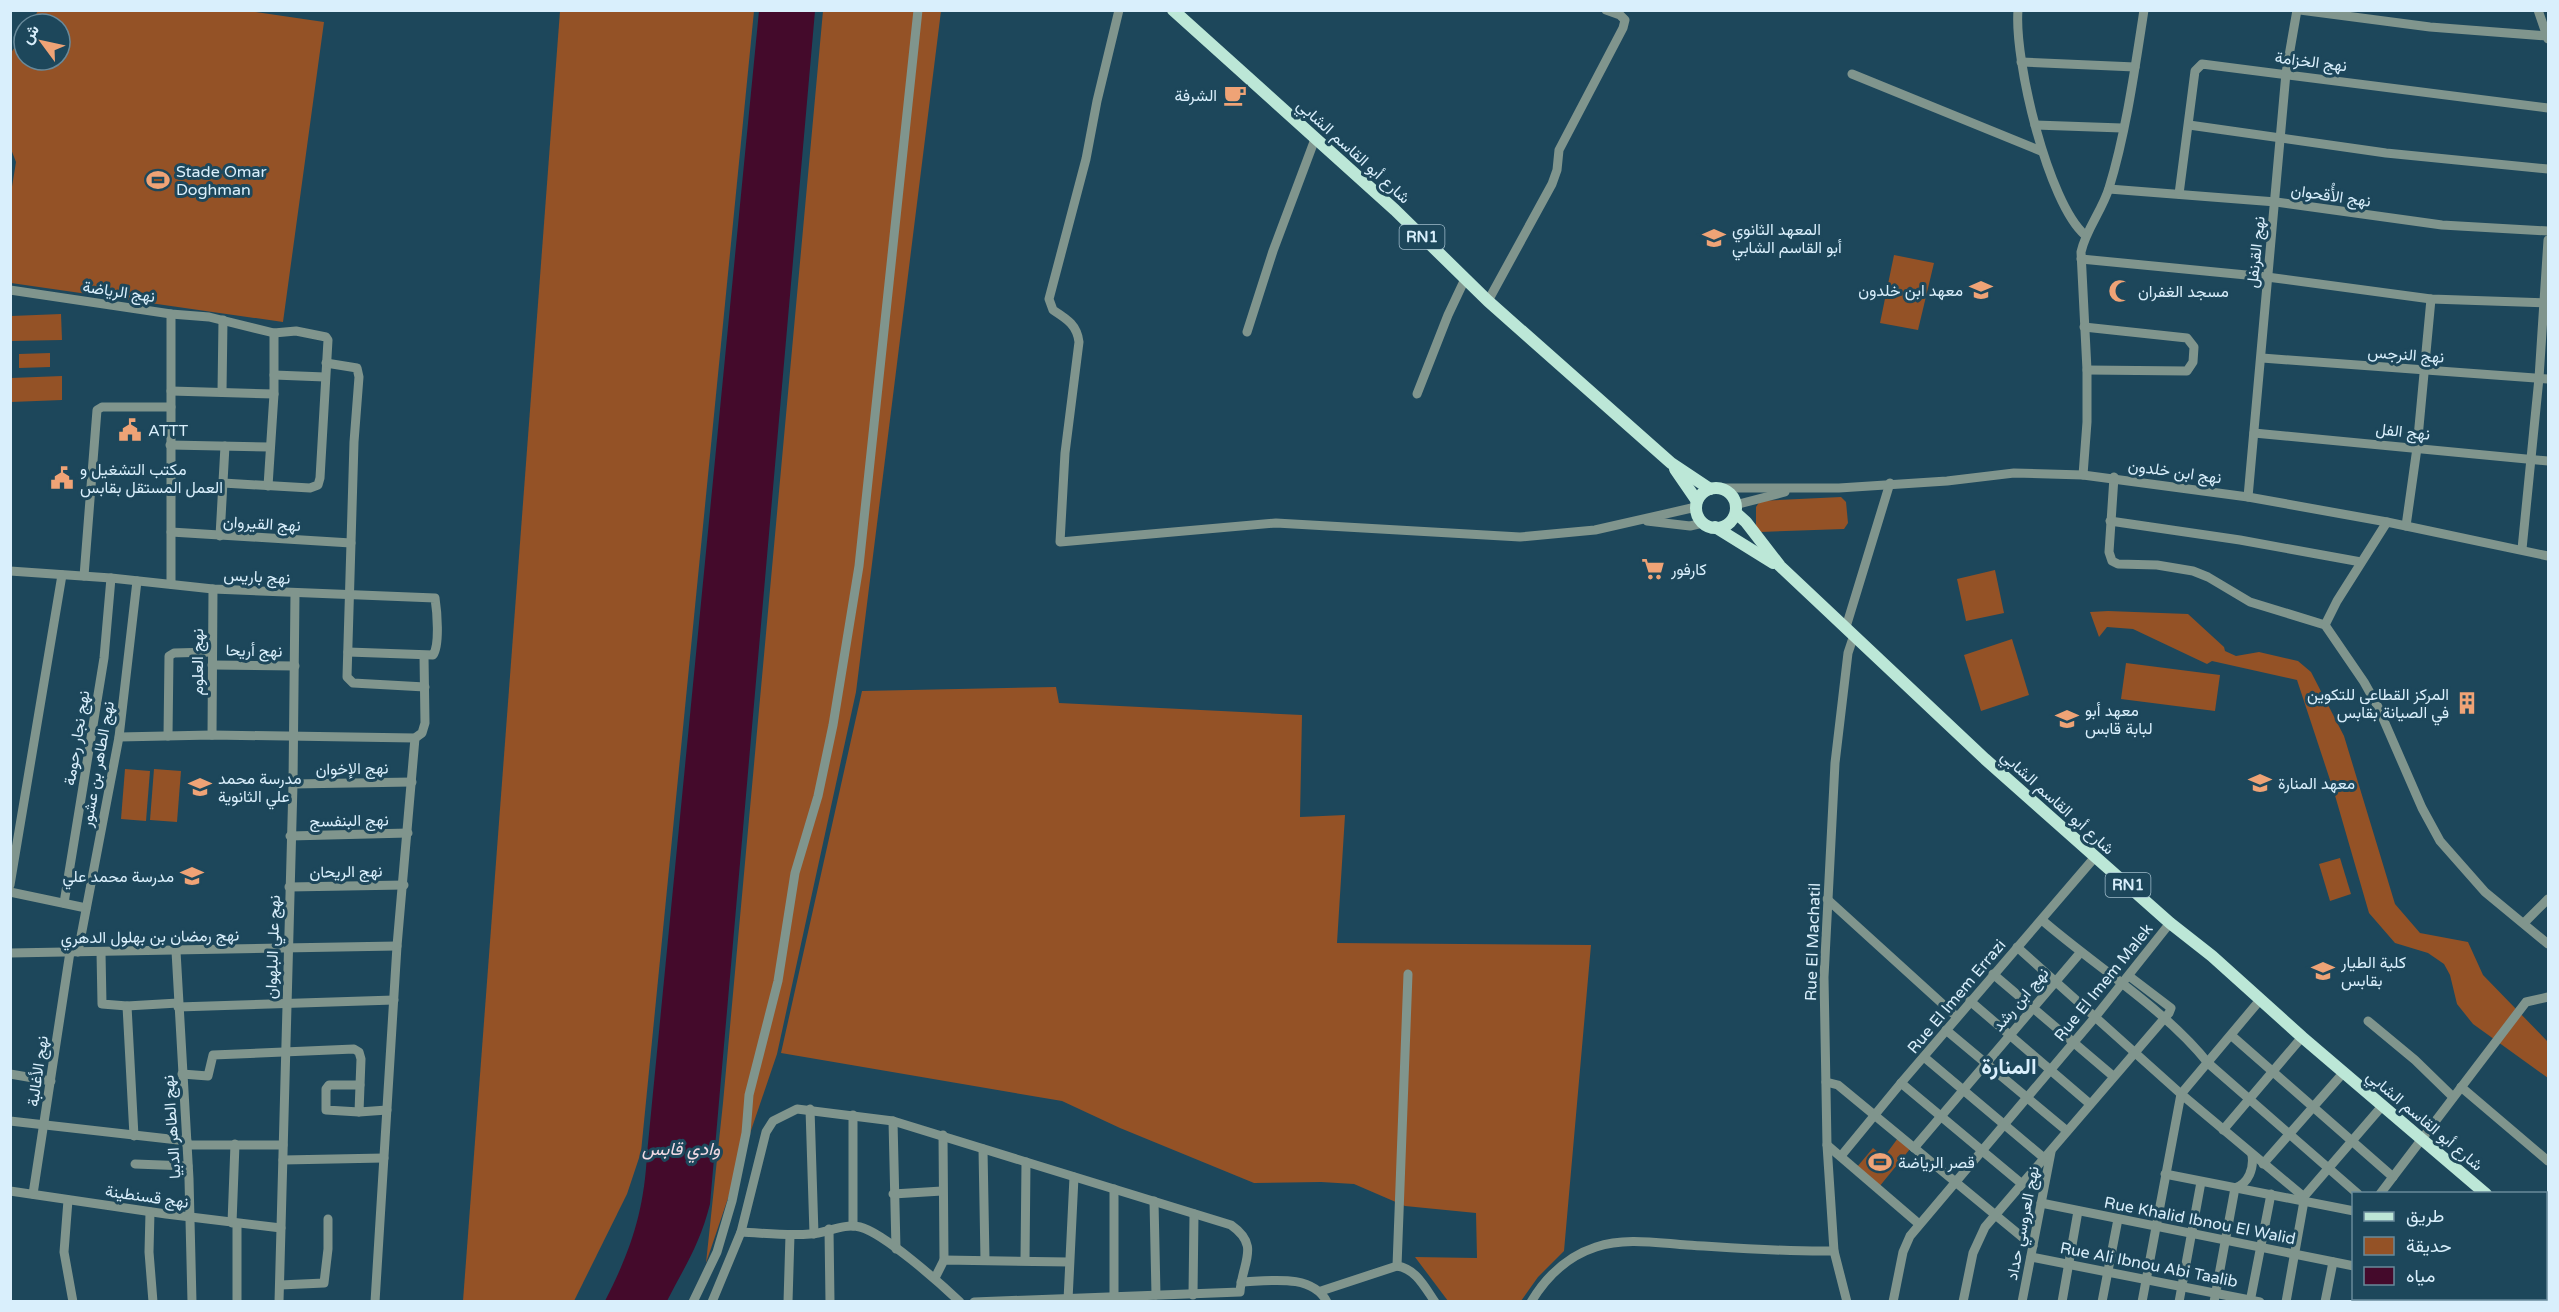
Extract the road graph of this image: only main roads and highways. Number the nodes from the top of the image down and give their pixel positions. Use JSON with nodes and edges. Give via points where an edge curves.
{"nodes":[{"id":1,"x":1173,"y":10,"type":"edge"},
{"id":2,"x":1671,"y":463,"type":"junction"},
{"id":3,"x":1714,"y":488,"type":"junction"},
{"id":4,"x":1696,"y":504,"type":"junction"},
{"id":5,"x":1735,"y":509,"type":"junction"},
{"id":6,"x":1709,"y":525,"type":"junction"},
{"id":7,"x":1779,"y":566,"type":"junction"},
{"id":8,"x":2484,"y":1192,"type":"edge"}],
"edges":[{"from":1,"to":2,"type":"main road","name":"شارع أبو القاسم الشابي","number":"RN1","via":[[1395,210],[1488,301]]},
{"from":2,"to":3,"type":"main road","name":"شارع أبو القاسم الشابي","number":"RN1"},
{"from":2,"to":4,"type":"main road","name":"شارع أبو القاسم الشابي","number":"RN1"},
{"from":3,"to":4,"type":"main road","via":[[1704,491]]},
{"from":3,"to":5,"type":"main road","number":"RN1","via":[[1729,493]]},
{"from":4,"to":6,"type":"main road","number":"RN1"},
{"from":5,"to":6,"type":"main road","via":[[1726,524]]},
{"from":5,"to":7,"type":"main road","name":"شارع أبو القاسم الشابي","number":"RN1"},
{"from":6,"to":7,"type":"main road","name":"شارع أبو القاسم الشابي","number":"RN1"},
{"from":7,"to":8,"type":"main road","name":"شارع أبو القاسم الشابي","number":"RN1","via":[[2095,857]]}]}
